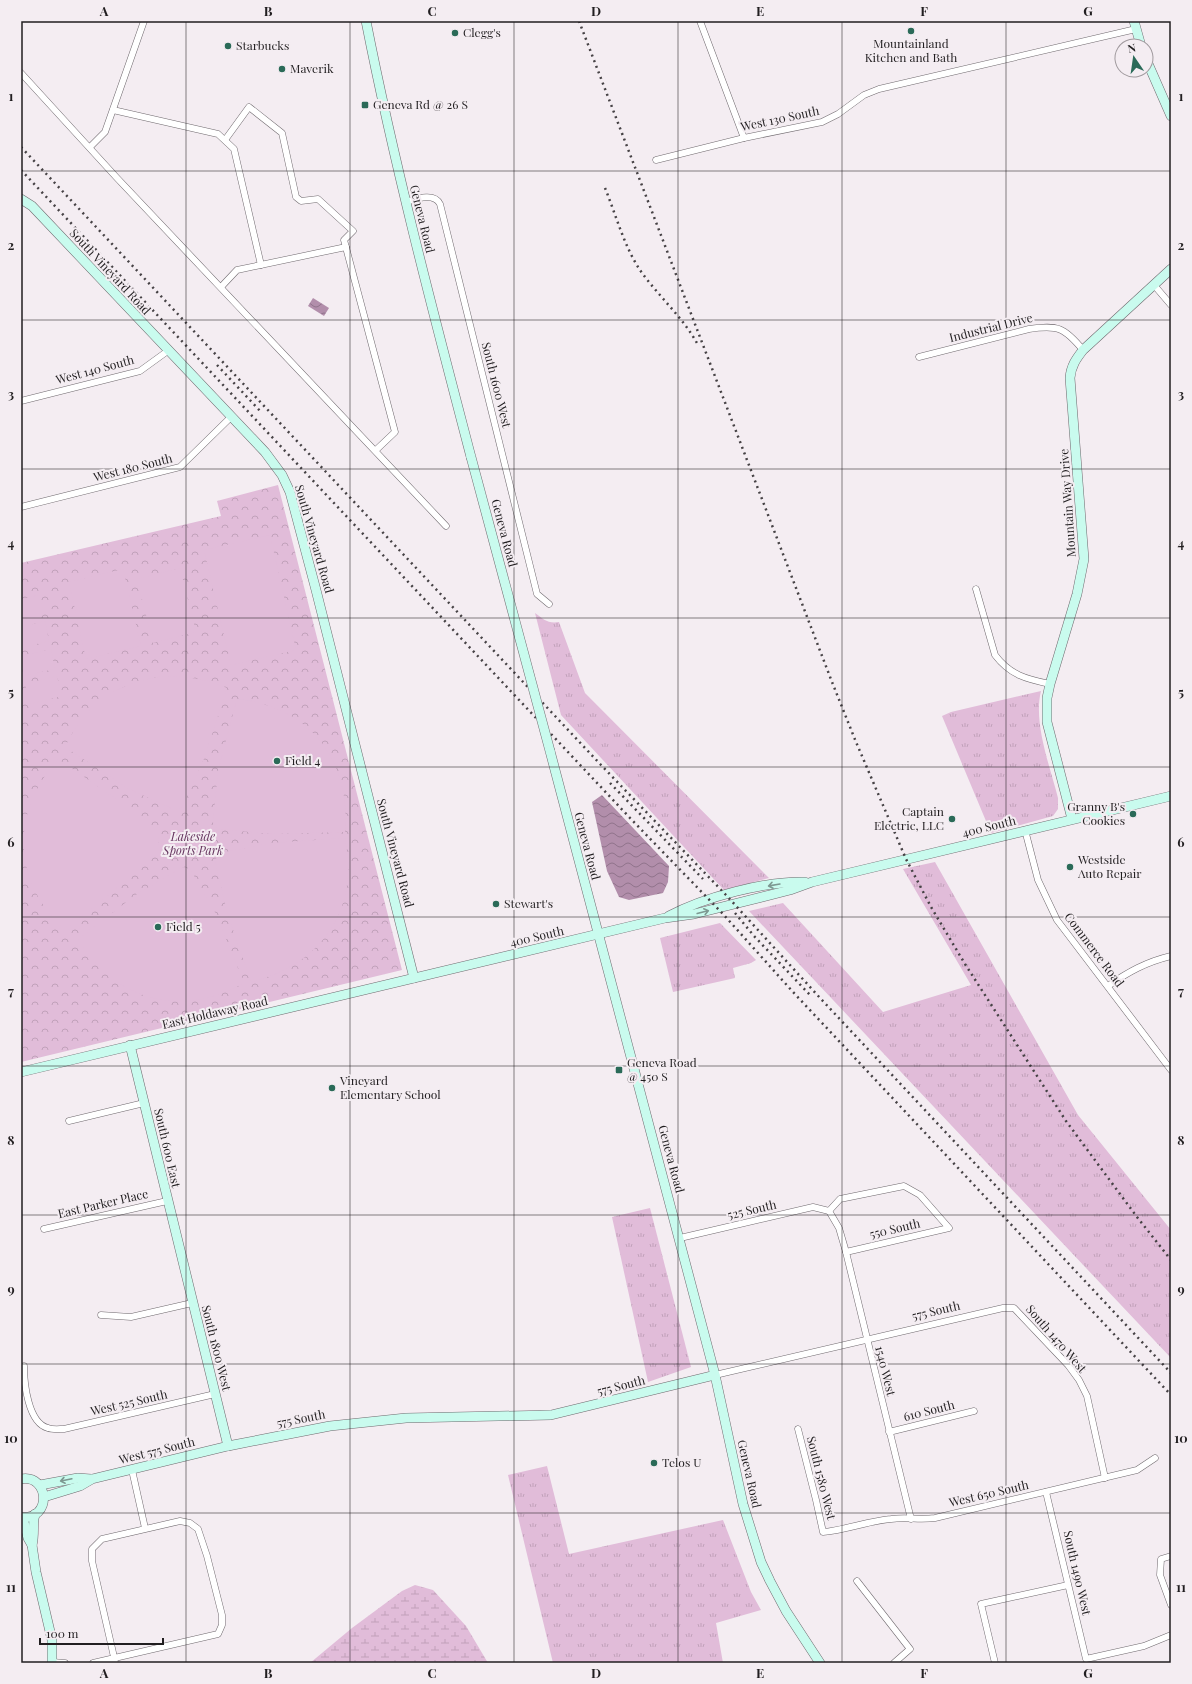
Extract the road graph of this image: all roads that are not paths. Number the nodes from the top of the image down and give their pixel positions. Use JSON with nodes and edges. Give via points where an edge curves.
{"nodes":[{"id":1,"x":144,"y":21,"type":"edge"},
{"id":2,"x":366,"y":21,"type":"edge"},
{"id":3,"x":700,"y":21,"type":"edge"},
{"id":4,"x":1135,"y":25,"type":"edge"},
{"id":5,"x":1139,"y":38,"type":"edge"},
{"id":6,"x":21,"y":73,"type":"edge"},
{"id":7,"x":1154,"y":77,"type":"edge"},
{"id":8,"x":113,"y":110,"type":"junction"},
{"id":9,"x":1171,"y":116,"type":"edge"},
{"id":10,"x":744,"y":138,"type":"junction"},
{"id":11,"x":225,"y":140,"type":"junction"},
{"id":12,"x":90,"y":146,"type":"junction"},
{"id":13,"x":656,"y":160,"type":"dead end"},
{"id":14,"x":21,"y":199,"type":"edge"},
{"id":15,"x":406,"y":202,"type":"junction"},
{"id":16,"x":346,"y":247,"type":"junction"},
{"id":17,"x":261,"y":264,"type":"junction"},
{"id":18,"x":1171,"y":269,"type":"edge"},
{"id":19,"x":1154,"y":285,"type":"junction"},
{"id":20,"x":221,"y":287,"type":"junction"},
{"id":21,"x":1171,"y":305,"type":"edge"},
{"id":22,"x":169,"y":350,"type":"junction"},
{"id":23,"x":1083,"y":350,"type":"junction"},
{"id":24,"x":919,"y":357,"type":"dead end"},
{"id":25,"x":21,"y":401,"type":"edge"},
{"id":26,"x":231,"y":417,"type":"junction"},
{"id":27,"x":376,"y":450,"type":"junction"},
{"id":28,"x":21,"y":507,"type":"edge"},
{"id":29,"x":446,"y":526,"type":"dead end"},
{"id":30,"x":976,"y":589,"type":"dead end"},
{"id":31,"x":549,"y":604,"type":"dead end"},
{"id":32,"x":1050,"y":684,"type":"junction"},
{"id":33,"x":1171,"y":796,"type":"edge"},
{"id":34,"x":1072,"y":819,"type":"junction"},
{"id":35,"x":1025,"y":830,"type":"junction"},
{"id":36,"x":598,"y":934,"type":"junction"},
{"id":37,"x":1171,"y":956,"type":"edge"},
{"id":38,"x":414,"y":978,"type":"junction"},
{"id":39,"x":1108,"y":986,"type":"junction"},
{"id":40,"x":130,"y":1045,"type":"junction"},
{"id":41,"x":1171,"y":1070,"type":"edge"},
{"id":42,"x":21,"y":1072,"type":"edge"},
{"id":43,"x":144,"y":1103,"type":"junction"},
{"id":44,"x":69,"y":1121,"type":"dead end"},
{"id":45,"x":167,"y":1201,"type":"junction"},
{"id":46,"x":829,"y":1211,"type":"junction"},
{"id":47,"x":44,"y":1229,"type":"dead end"},
{"id":48,"x":680,"y":1238,"type":"junction"},
{"id":49,"x":846,"y":1252,"type":"junction"},
{"id":50,"x":180,"y":1256,"type":"joint"},
{"id":51,"x":192,"y":1303,"type":"junction"},
{"id":52,"x":1014,"y":1308,"type":"joint"},
{"id":53,"x":101,"y":1315,"type":"dead end"},
{"id":54,"x":866,"y":1340,"type":"junction"},
{"id":55,"x":24,"y":1366,"type":"dead end"},
{"id":56,"x":716,"y":1375,"type":"junction"},
{"id":57,"x":215,"y":1394,"type":"junction"},
{"id":58,"x":974,"y":1411,"type":"dead end"},
{"id":59,"x":798,"y":1429,"type":"dead end"},
{"id":60,"x":889,"y":1432,"type":"junction"},
{"id":61,"x":228,"y":1446,"type":"junction"},
{"id":62,"x":1155,"y":1458,"type":"dead end"},
{"id":63,"x":132,"y":1470,"type":"junction"},
{"id":64,"x":1105,"y":1478,"type":"junction"},
{"id":65,"x":21,"y":1479,"type":"edge"},
{"id":66,"x":92,"y":1479,"type":"junction"},
{"id":67,"x":40,"y":1485,"type":"junction"},
{"id":68,"x":1046,"y":1492,"type":"junction"},
{"id":69,"x":44,"y":1497,"type":"junction"},
{"id":70,"x":36,"y":1514,"type":"junction"},
{"id":71,"x":21,"y":1518,"type":"edge"},
{"id":72,"x":911,"y":1519,"type":"junction"},
{"id":73,"x":145,"y":1528,"type":"junction"},
{"id":74,"x":823,"y":1532,"type":"joint"},
{"id":75,"x":32,"y":1544,"type":"junction"},
{"id":76,"x":1171,"y":1556,"type":"edge"},
{"id":77,"x":857,"y":1581,"type":"dead end"},
{"id":78,"x":1068,"y":1585,"type":"junction"},
{"id":79,"x":1171,"y":1605,"type":"edge"},
{"id":80,"x":1171,"y":1635,"type":"edge"},
{"id":81,"x":114,"y":1660,"type":"edge"},
{"id":82,"x":52,"y":1663,"type":"edge"},
{"id":83,"x":65,"y":1663,"type":"edge"},
{"id":84,"x":93,"y":1663,"type":"edge"},
{"id":85,"x":820,"y":1663,"type":"edge"},
{"id":86,"x":894,"y":1663,"type":"edge"},
{"id":87,"x":995,"y":1663,"type":"edge"}],
"edges":[{"from":1,"to":8,"type":"street"},
{"from":2,"to":15,"type":"street","name":"Geneva Road"},
{"from":3,"to":10,"type":"street"},
{"from":4,"to":5,"type":"street"},
{"from":4,"to":10,"type":"street","name":"West 130 South","via":[[879,89],[864,95],[822,122]]},
{"from":6,"to":12,"type":"street"},
{"from":7,"to":9,"type":"street"},
{"from":8,"to":11,"type":"street","via":[[218,134]]},
{"from":8,"to":12,"type":"street","via":[[106,132]]},
{"from":10,"to":13,"type":"street","name":"West 130 South"},
{"from":11,"to":16,"type":"street","via":[[249,107],[282,133],[296,197],[301,201],[318,199],[353,231],[344,240]]},
{"from":11,"to":17,"type":"street","via":[[234,149]]},
{"from":12,"to":20,"type":"street"},
{"from":14,"to":22,"type":"street","name":"South Vineyard Road","via":[[32,206]]},
{"from":15,"to":31,"type":"street","name":"South 1600 West","via":[[426,197],[434,198],[440,204],[537,594]]},
{"from":15,"to":36,"type":"street","name":"Geneva Road","bridge":true},
{"from":16,"to":17,"type":"street"},
{"from":16,"to":27,"type":"street","via":[[395,432]]},
{"from":17,"to":20,"type":"street","via":[[237,270]]},
{"from":18,"to":19,"type":"street","name":"Mountain Way Drive"},
{"from":19,"to":21,"type":"street"},
{"from":19,"to":23,"type":"street","name":"Mountain Way Drive"},
{"from":20,"to":27,"type":"street"},
{"from":22,"to":25,"type":"street","name":"West 140 South","via":[[140,371]]},
{"from":22,"to":26,"type":"street","name":"South Vineyard Road"},
{"from":23,"to":24,"type":"street","name":"Industrial Drive","via":[[1062,330],[1045,327]]},
{"from":23,"to":32,"type":"street","name":"Mountain Way Drive","via":[[1074,360],[1070,378],[1084,559],[1077,594]]},
{"from":26,"to":28,"type":"street","name":"West 180 South","via":[[180,467]]},
{"from":26,"to":38,"type":"street","name":"South Vineyard Road","via":[[265,452],[282,475],[290,492]]},
{"from":27,"to":29,"type":"street"},
{"from":30,"to":32,"type":"street","via":[[995,655],[1002,664],[1010,672],[1021,677]]},
{"from":32,"to":34,"type":"street","name":"Mountain Way Drive","via":[[1047,722]]},
{"from":33,"to":34,"type":"street","name":"400 South"},
{"from":34,"to":35,"type":"street","name":"400 South"},
{"from":35,"to":36,"type":"street","name":"400 South","via":[[694,914]]},
{"from":35,"to":39,"type":"street","name":"Commerce Road","via":[[1038,880],[1048,904]]},
{"from":36,"to":38,"type":"street","name":"400 South"},
{"from":36,"to":48,"type":"street","name":"Geneva Road"},
{"from":37,"to":39,"type":"street","via":[[1129,971]]},
{"from":38,"to":40,"type":"street","name":"East Holdaway Road"},
{"from":39,"to":41,"type":"street","name":"Commerce Road"},
{"from":40,"to":42,"type":"street","name":"East Holdaway Road"},
{"from":40,"to":43,"type":"street","name":"South 600 East"},
{"from":43,"to":44,"type":"street"},
{"from":43,"to":45,"type":"street","name":"South 600 East"},
{"from":45,"to":47,"type":"street","name":"East Parker Place"},
{"from":45,"to":50,"type":"street","name":"South 600 East"},
{"from":46,"to":48,"type":"street","name":"525 South","via":[[813,1207]]},
{"from":46,"to":49,"type":"street","name":"1540 West","via":[[839,1228]]},
{"from":46,"to":49,"type":"street","name":"550 South","via":[[840,1200],[904,1186],[920,1195],[948,1228]]},
{"from":48,"to":56,"type":"street","name":"Geneva Road"},
{"from":49,"to":54,"type":"street","name":"1540 West"},
{"from":50,"to":51,"type":"street","name":"South 1800 West"},
{"from":51,"to":53,"type":"street","via":[[131,1316]]},
{"from":51,"to":57,"type":"street","name":"South 1800 West"},
{"from":52,"to":54,"type":"street","name":"575 South","via":[[1004,1308]]},
{"from":52,"to":64,"type":"street","name":"South 1470 West","via":[[1079,1380],[1086,1396]]},
{"from":54,"to":56,"type":"street","name":"575 South"},
{"from":54,"to":60,"type":"street","name":"1540 West"},
{"from":55,"to":57,"type":"street","name":"West 525 South","via":[[24,1381],[35,1418],[48,1428],[64,1429]]},
{"from":56,"to":61,"type":"street","name":"575 South","via":[[551,1416],[406,1418],[330,1426]]},
{"from":56,"to":85,"type":"street","name":"Geneva Road","via":[[743,1504],[761,1562],[786,1611]]},
{"from":57,"to":61,"type":"street","name":"South 1800 West"},
{"from":58,"to":60,"type":"street","name":"610 South"},
{"from":59,"to":74,"type":"street","name":"South 1580 West"},
{"from":60,"to":72,"type":"street","name":"1540 West"},
{"from":61,"to":63,"type":"street","name":"West 575 South"},
{"from":62,"to":64,"type":"street","name":"West 650 South","via":[[1137,1470]]},
{"from":63,"to":66,"type":"street","name":"West 575 South"},
{"from":63,"to":73,"type":"street"},
{"from":64,"to":68,"type":"street","name":"West 650 South"},
{"from":65,"to":67,"type":"street","via":[[31,1479]]},
{"from":66,"to":67,"type":"street","name":"West 575 South","one_way":true,"via":[[78,1478]]},
{"from":66,"to":69,"type":"street","name":"West 575 South","via":[[80,1486]]},
{"from":67,"to":69,"type":"street"},
{"from":68,"to":72,"type":"street","name":"West 650 South","via":[[935,1518]]},
{"from":68,"to":78,"type":"street","name":"South 1490 West"},
{"from":69,"to":70,"type":"street","via":[[43,1504]]},
{"from":70,"to":71,"type":"street"},
{"from":70,"to":75,"type":"street"},
{"from":71,"to":75,"type":"street"},
{"from":72,"to":74,"type":"street","name":"West 650 South","via":[[891,1519]]},
{"from":73,"to":81,"type":"street","via":[[102,1539],[92,1548],[92,1561]]},
{"from":73,"to":81,"type":"street","via":[[180,1521],[190,1523],[198,1529],[222,1615],[222,1625],[218,1634]]},
{"from":75,"to":82,"type":"street","via":[[52,1640]]},
{"from":76,"to":79,"type":"street","via":[[1161,1558],[1160,1575]]},
{"from":77,"to":86,"type":"street","via":[[910,1649]]},
{"from":78,"to":80,"type":"street","name":"South 1490 West","via":[[1086,1659],[1144,1646]]},
{"from":78,"to":87,"type":"street","via":[[981,1604]]},
{"from":81,"to":84,"type":"street"},
{"from":82,"to":83,"type":"street"}]}
